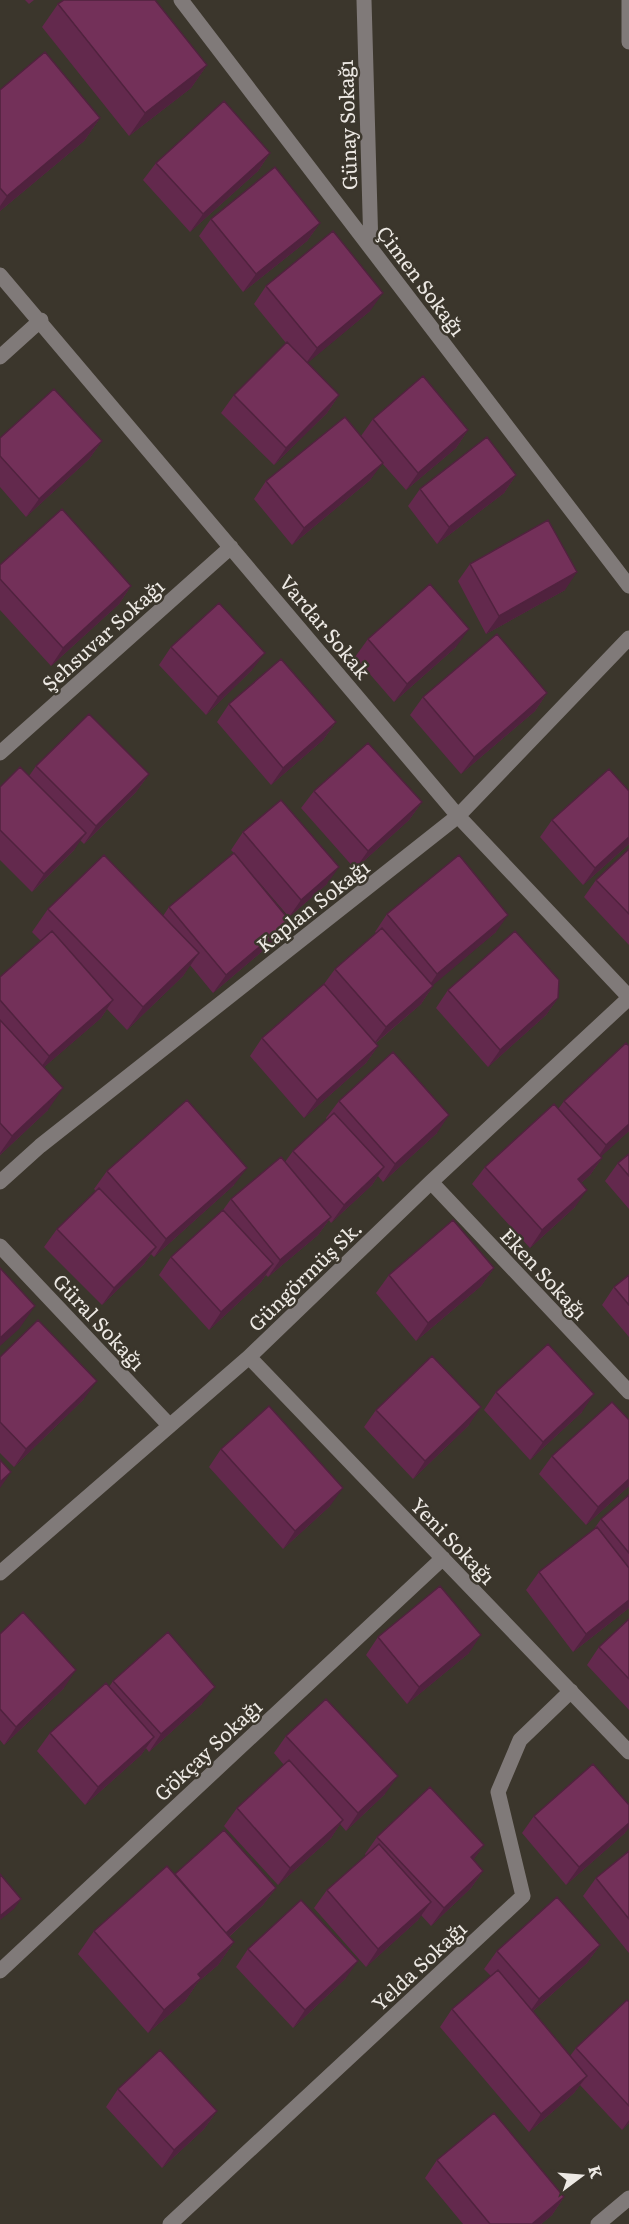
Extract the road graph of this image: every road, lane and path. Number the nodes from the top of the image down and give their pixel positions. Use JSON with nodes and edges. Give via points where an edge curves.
{"nodes":[{"id":1,"x":181,"y":0,"type":"edge"},
{"id":2,"x":364,"y":0,"type":"edge"},
{"id":3,"x":629,"y":0,"type":"edge"},
{"id":4,"x":629,"y":42,"type":"edge"},
{"id":5,"x":371,"y":249,"type":"junction"},
{"id":6,"x":0,"y":275,"type":"edge"},
{"id":7,"x":41,"y":320,"type":"junction"},
{"id":8,"x":0,"y":357,"type":"edge"},
{"id":9,"x":231,"y":547,"type":"junction"},
{"id":10,"x":629,"y":586,"type":"edge"},
{"id":11,"x":629,"y":638,"type":"edge"},
{"id":12,"x":0,"y":753,"type":"edge"},
{"id":13,"x":458,"y":816,"type":"junction"},
{"id":14,"x":629,"y":998,"type":"edge"},
{"id":15,"x":0,"y":1182,"type":"edge"},
{"id":16,"x":430,"y":1182,"type":"junction"},
{"id":17,"x":0,"y":1246,"type":"edge"},
{"id":18,"x":249,"y":1357,"type":"junction"},
{"id":19,"x":629,"y":1392,"type":"edge"},
{"id":20,"x":169,"y":1425,"type":"junction"},
{"id":21,"x":443,"y":1558,"type":"junction"},
{"id":22,"x":0,"y":1573,"type":"edge"},
{"id":23,"x":571,"y":1691,"type":"junction"},
{"id":24,"x":629,"y":1752,"type":"edge"},
{"id":25,"x":0,"y":1971,"type":"edge"},
{"id":26,"x":629,"y":2198,"type":"edge"},
{"id":27,"x":170,"y":2224,"type":"edge"},
{"id":28,"x":598,"y":2224,"type":"edge"}],
"edges":[{"from":1,"to":5,"type":"street","name":"Çimen Sokağı"},
{"from":2,"to":5,"type":"street","name":"Günay Sokağı"},
{"from":3,"to":4,"type":"street"},
{"from":5,"to":10,"type":"street","name":"Çimen Sokağı"},
{"from":6,"to":7,"type":"street","name":"Vardar Sokak"},
{"from":7,"to":8,"type":"street"},
{"from":7,"to":9,"type":"street","name":"Vardar Sokak"},
{"from":9,"to":12,"type":"street","name":"Şehsuvar Sokağı"},
{"from":9,"to":13,"type":"street","name":"Vardar Sokak"},
{"from":11,"to":13,"type":"street","name":"Kaplan Sokağı"},
{"from":13,"to":14,"type":"street","name":"Vardar Sokak"},
{"from":13,"to":15,"type":"street","name":"Kaplan Sokağı","via":[[40,1146]]},
{"from":14,"to":16,"type":"street","name":"Güngörmüş Sk."},
{"from":16,"to":18,"type":"street","name":"Güngörmüş Sk."},
{"from":16,"to":19,"type":"street","name":"Eken Sokağı"},
{"from":17,"to":20,"type":"street","name":"Güral Sokağı"},
{"from":18,"to":20,"type":"street","name":"Güngörmüş Sk."},
{"from":18,"to":21,"type":"street","name":"Yeni Sokağı"},
{"from":20,"to":22,"type":"street","name":"Güngörmüş Sk."},
{"from":21,"to":23,"type":"street","name":"Yeni Sokağı"},
{"from":21,"to":25,"type":"street","name":"Gökçay Sokağı"},
{"from":23,"to":24,"type":"street","name":"Yeni Sokağı"},
{"from":23,"to":27,"type":"street","name":"Yelda Sokağı","via":[[520,1740],[498,1792],[523,1896]]},
{"from":26,"to":28,"type":"street"}]}
